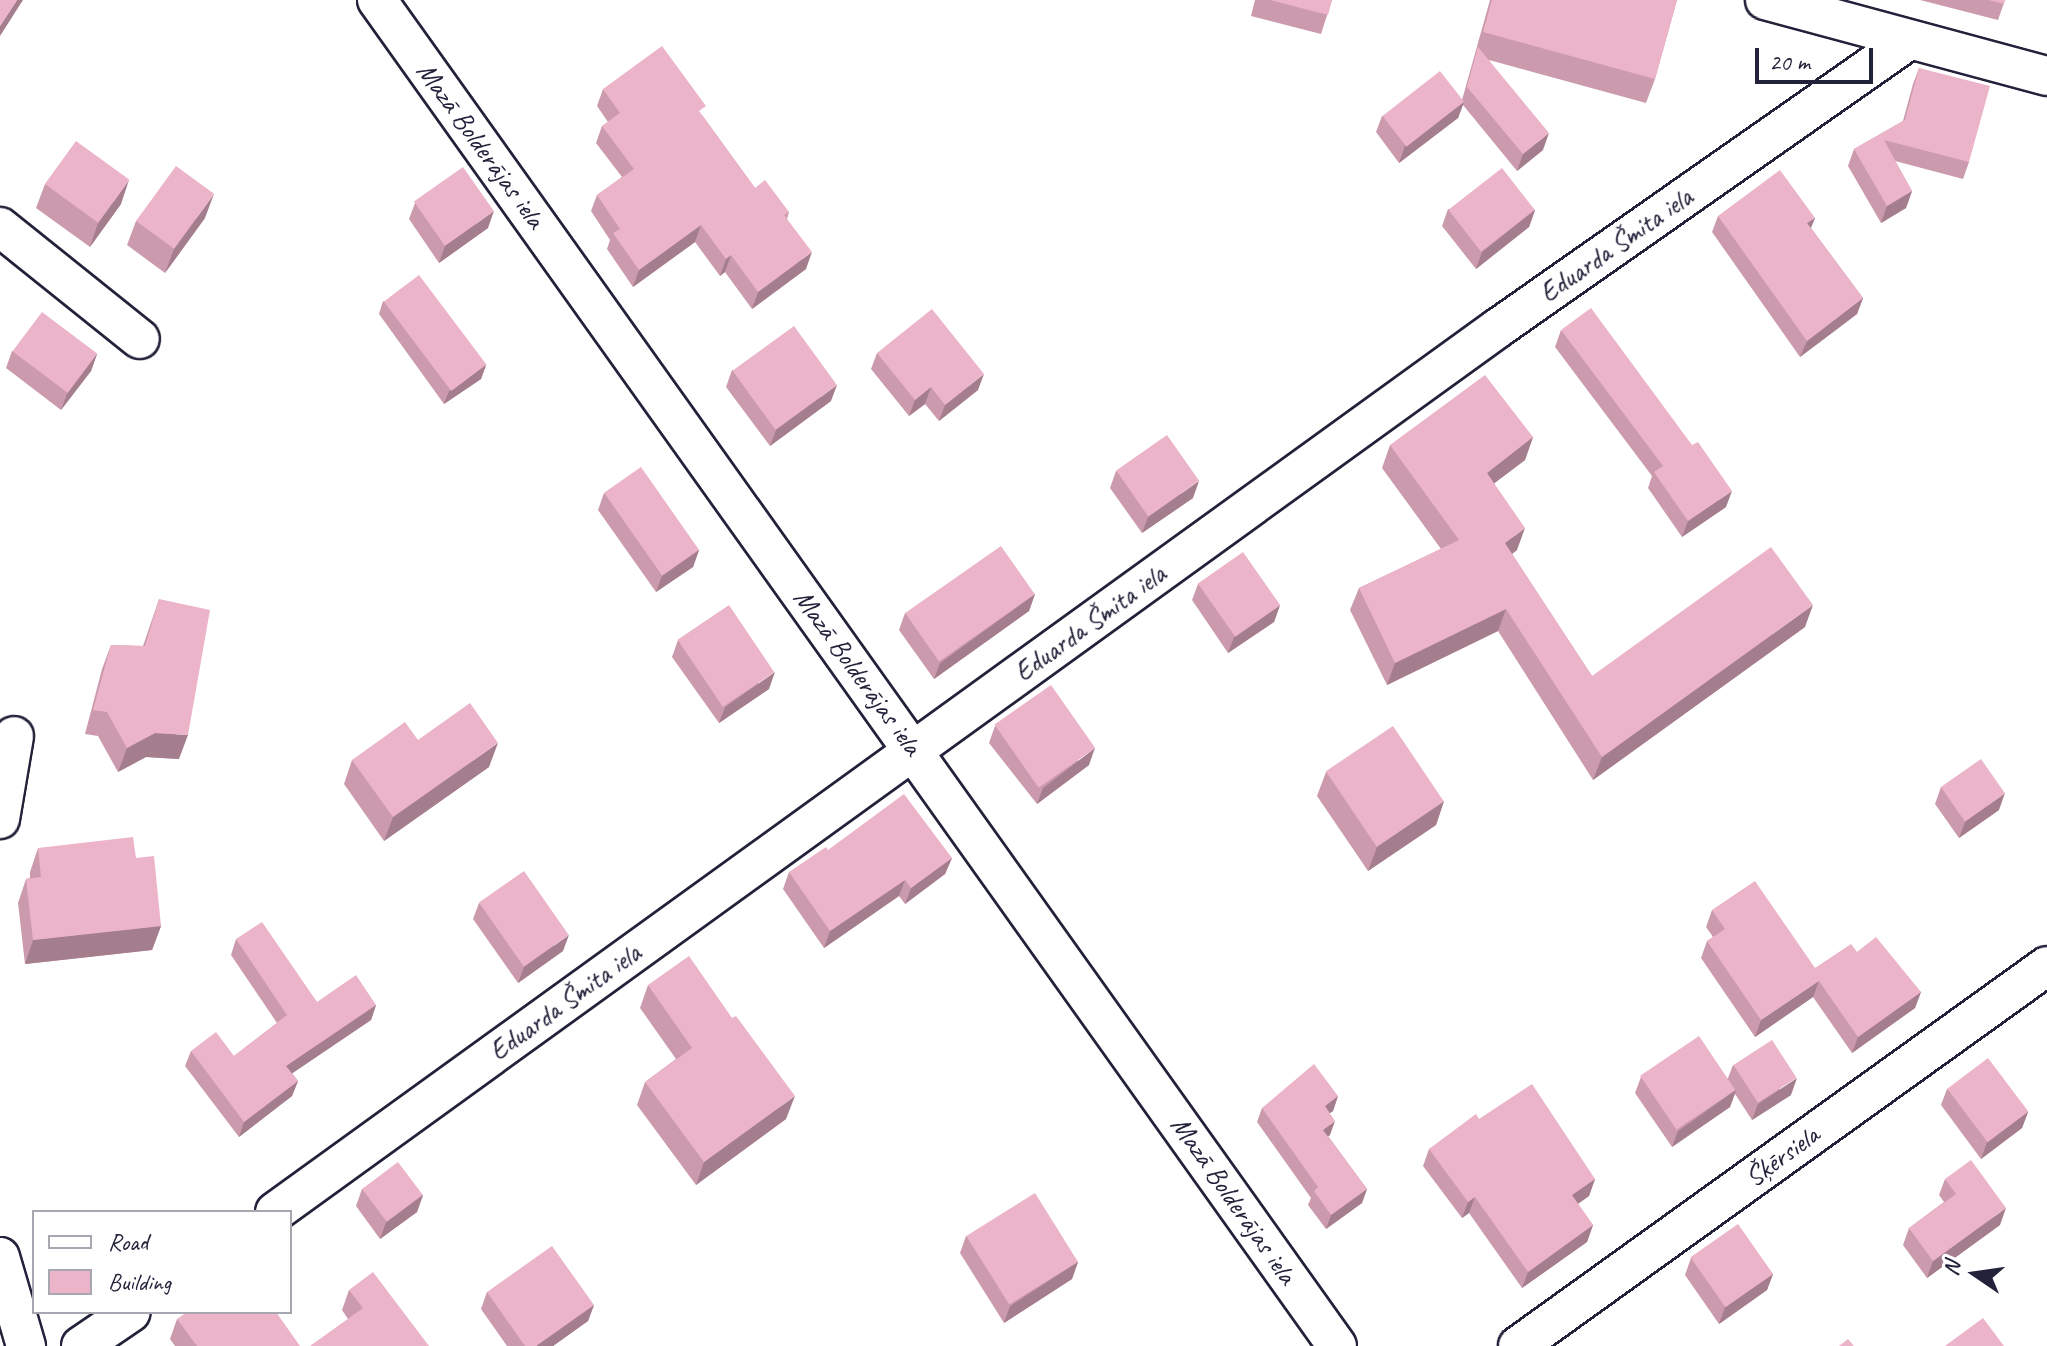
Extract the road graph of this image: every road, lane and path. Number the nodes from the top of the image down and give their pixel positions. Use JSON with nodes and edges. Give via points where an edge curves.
{"nodes":[{"id":1,"x":377,"y":0,"type":"edge"},
{"id":2,"x":1765,"y":0,"type":"edge"},
{"id":3,"x":1909,"y":40,"type":"junction"},
{"id":4,"x":2047,"y":76,"type":"edge"},
{"id":5,"x":0,"y":227,"type":"edge"},
{"id":6,"x":140,"y":339,"type":"dead end"},
{"id":7,"x":14,"y":736,"type":"dead end"},
{"id":8,"x":914,"y":750,"type":"junction"},
{"id":9,"x":0,"y":819,"type":"edge"},
{"id":10,"x":2047,"y":966,"type":"edge"},
{"id":11,"x":278,"y":1210,"type":"edge"},
{"id":12,"x":0,"y":1257,"type":"edge"},
{"id":13,"x":128,"y":1314,"type":"edge"},
{"id":14,"x":26,"y":1346,"type":"edge"},
{"id":15,"x":81,"y":1346,"type":"edge"},
{"id":16,"x":1337,"y":1346,"type":"edge"},
{"id":17,"x":1518,"y":1346,"type":"edge"}],
"edges":[{"from":1,"to":8,"type":"street","name":"Mazā Bolderājas iela"},
{"from":2,"to":3,"type":"street"},
{"from":3,"to":4,"type":"street"},
{"from":3,"to":8,"type":"street","name":"Eduarda Šmita iela","via":[[1498,328]]},
{"from":5,"to":6,"type":"street"},
{"from":7,"to":9,"type":"street"},
{"from":8,"to":11,"type":"street","name":"Eduarda Šmita iela"},
{"from":8,"to":16,"type":"street","name":"Mazā Bolderājas iela"},
{"from":10,"to":17,"type":"street","name":"Šķērsiela"},
{"from":12,"to":14,"type":"street"},
{"from":13,"to":15,"type":"street"}]}
